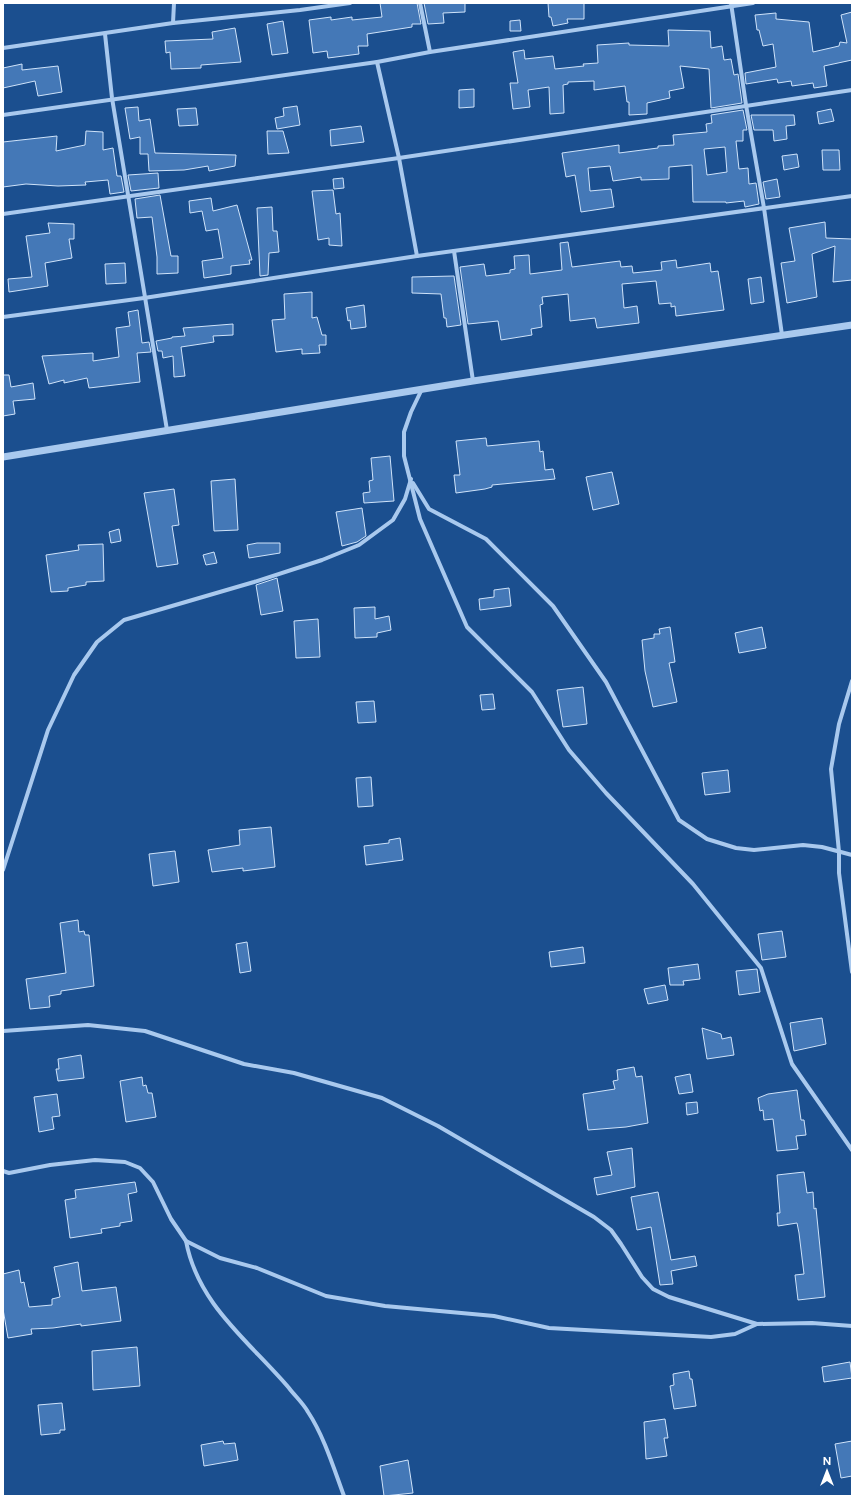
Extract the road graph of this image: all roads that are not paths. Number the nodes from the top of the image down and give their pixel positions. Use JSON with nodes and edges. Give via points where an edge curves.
{"nodes":[{"id":1,"x":174,"y":3,"type":"edge"},
{"id":2,"x":350,"y":3,"type":"edge"},
{"id":3,"x":420,"y":3,"type":"edge"},
{"id":4,"x":753,"y":3,"type":"edge"},
{"id":5,"x":731,"y":4,"type":"edge"},
{"id":6,"x":173,"y":23,"type":"junction"},
{"id":7,"x":105,"y":34,"type":"junction"},
{"id":8,"x":3,"y":48,"type":"edge"},
{"id":9,"x":430,"y":52,"type":"junction"},
{"id":10,"x":377,"y":62,"type":"junction"},
{"id":11,"x":852,"y":90,"type":"edge"},
{"id":12,"x":112,"y":98,"type":"junction"},
{"id":13,"x":746,"y":105,"type":"junction"},
{"id":14,"x":3,"y":114,"type":"edge"},
{"id":15,"x":399,"y":158,"type":"junction"},
{"id":16,"x":128,"y":196,"type":"junction"},
{"id":17,"x":852,"y":196,"type":"edge"},
{"id":18,"x":764,"y":208,"type":"junction"},
{"id":19,"x":3,"y":214,"type":"edge"},
{"id":20,"x":454,"y":251,"type":"junction"},
{"id":21,"x":417,"y":256,"type":"junction"},
{"id":22,"x":144,"y":298,"type":"junction"},
{"id":23,"x":3,"y":317,"type":"edge"},
{"id":24,"x":852,"y":325,"type":"edge"},
{"id":25,"x":782,"y":335,"type":"junction"},
{"id":26,"x":472,"y":381,"type":"junction"},
{"id":27,"x":422,"y":389,"type":"junction"},
{"id":28,"x":167,"y":430,"type":"junction"},
{"id":29,"x":3,"y":457,"type":"edge"},
{"id":30,"x":411,"y":479,"type":"junction"},
{"id":31,"x":852,"y":681,"type":"edge"},
{"id":32,"x":839,"y":852,"type":"junction"},
{"id":33,"x":852,"y":855,"type":"edge"},
{"id":34,"x":3,"y":870,"type":"edge"},
{"id":35,"x":852,"y":972,"type":"edge"},
{"id":36,"x":3,"y":1031,"type":"edge"},
{"id":37,"x":852,"y":1150,"type":"edge"},
{"id":38,"x":3,"y":1171,"type":"edge"},
{"id":39,"x":186,"y":1241,"type":"junction"},
{"id":40,"x":757,"y":1324,"type":"junction"},
{"id":41,"x":852,"y":1326,"type":"edge"},
{"id":42,"x":344,"y":1496,"type":"edge"}],
"edges":[{"from":1,"to":6,"type":"street"},
{"from":2,"to":6,"type":"street"},
{"from":3,"to":9,"type":"street"},
{"from":4,"to":5,"type":"street"},
{"from":5,"to":9,"type":"street"},
{"from":5,"to":13,"type":"street"},
{"from":6,"to":7,"type":"street"},
{"from":7,"to":8,"type":"street"},
{"from":7,"to":12,"type":"street"},
{"from":9,"to":10,"type":"street"},
{"from":10,"to":12,"type":"street"},
{"from":10,"to":15,"type":"street"},
{"from":11,"to":13,"type":"street"},
{"from":12,"to":14,"type":"street"},
{"from":12,"to":16,"type":"street"},
{"from":13,"to":15,"type":"street"},
{"from":13,"to":18,"type":"street"},
{"from":15,"to":16,"type":"street"},
{"from":15,"to":21,"type":"street"},
{"from":16,"to":19,"type":"street"},
{"from":16,"to":22,"type":"street"},
{"from":17,"to":18,"type":"street"},
{"from":18,"to":20,"type":"street"},
{"from":18,"to":25,"type":"street"},
{"from":20,"to":21,"type":"street"},
{"from":20,"to":26,"type":"street"},
{"from":21,"to":22,"type":"street"},
{"from":22,"to":23,"type":"street"},
{"from":22,"to":28,"type":"street"},
{"from":24,"to":25,"type":"street"},
{"from":25,"to":26,"type":"street"},
{"from":26,"to":27,"type":"street"},
{"from":27,"to":28,"type":"street"},
{"from":27,"to":30,"type":"street","via":[[404,432],[404,456]]},
{"from":28,"to":29,"type":"street"},
{"from":30,"to":32,"type":"street","via":[[429,509],[486,539],[553,606],[606,682],[679,820],[707,839],[736,848],[754,850],[803,845]]},
{"from":30,"to":34,"type":"street","via":[[405,499],[393,520],[359,545],[254,582],[124,620],[97,642],[74,675],[48,730]]},
{"from":30,"to":37,"type":"street","via":[[420,519],[467,627],[532,692],[569,750],[606,793],[693,884],[761,968],[792,1064]]},
{"from":31,"to":32,"type":"street","via":[[831,769]]},
{"from":32,"to":33,"type":"street"},
{"from":32,"to":35,"type":"street","via":[[839,873]]},
{"from":36,"to":40,"type":"street","via":[[88,1025],[145,1031],[244,1064],[294,1073],[382,1098],[438,1126],[594,1217],[611,1230],[642,1277],[653,1289],[684,1304]]},
{"from":38,"to":39,"type":"street","via":[[95,1160],[125,1162],[140,1168],[153,1182],[171,1220]]},
{"from":39,"to":40,"type":"street","via":[[220,1258],[257,1268],[326,1296],[385,1306],[494,1316],[549,1328],[711,1337],[735,1334]]},
{"from":39,"to":42,"type":"street","via":[[190,1259],[205,1292],[238,1334],[270,1365],[308,1412]]},
{"from":40,"to":41,"type":"street"}]}
